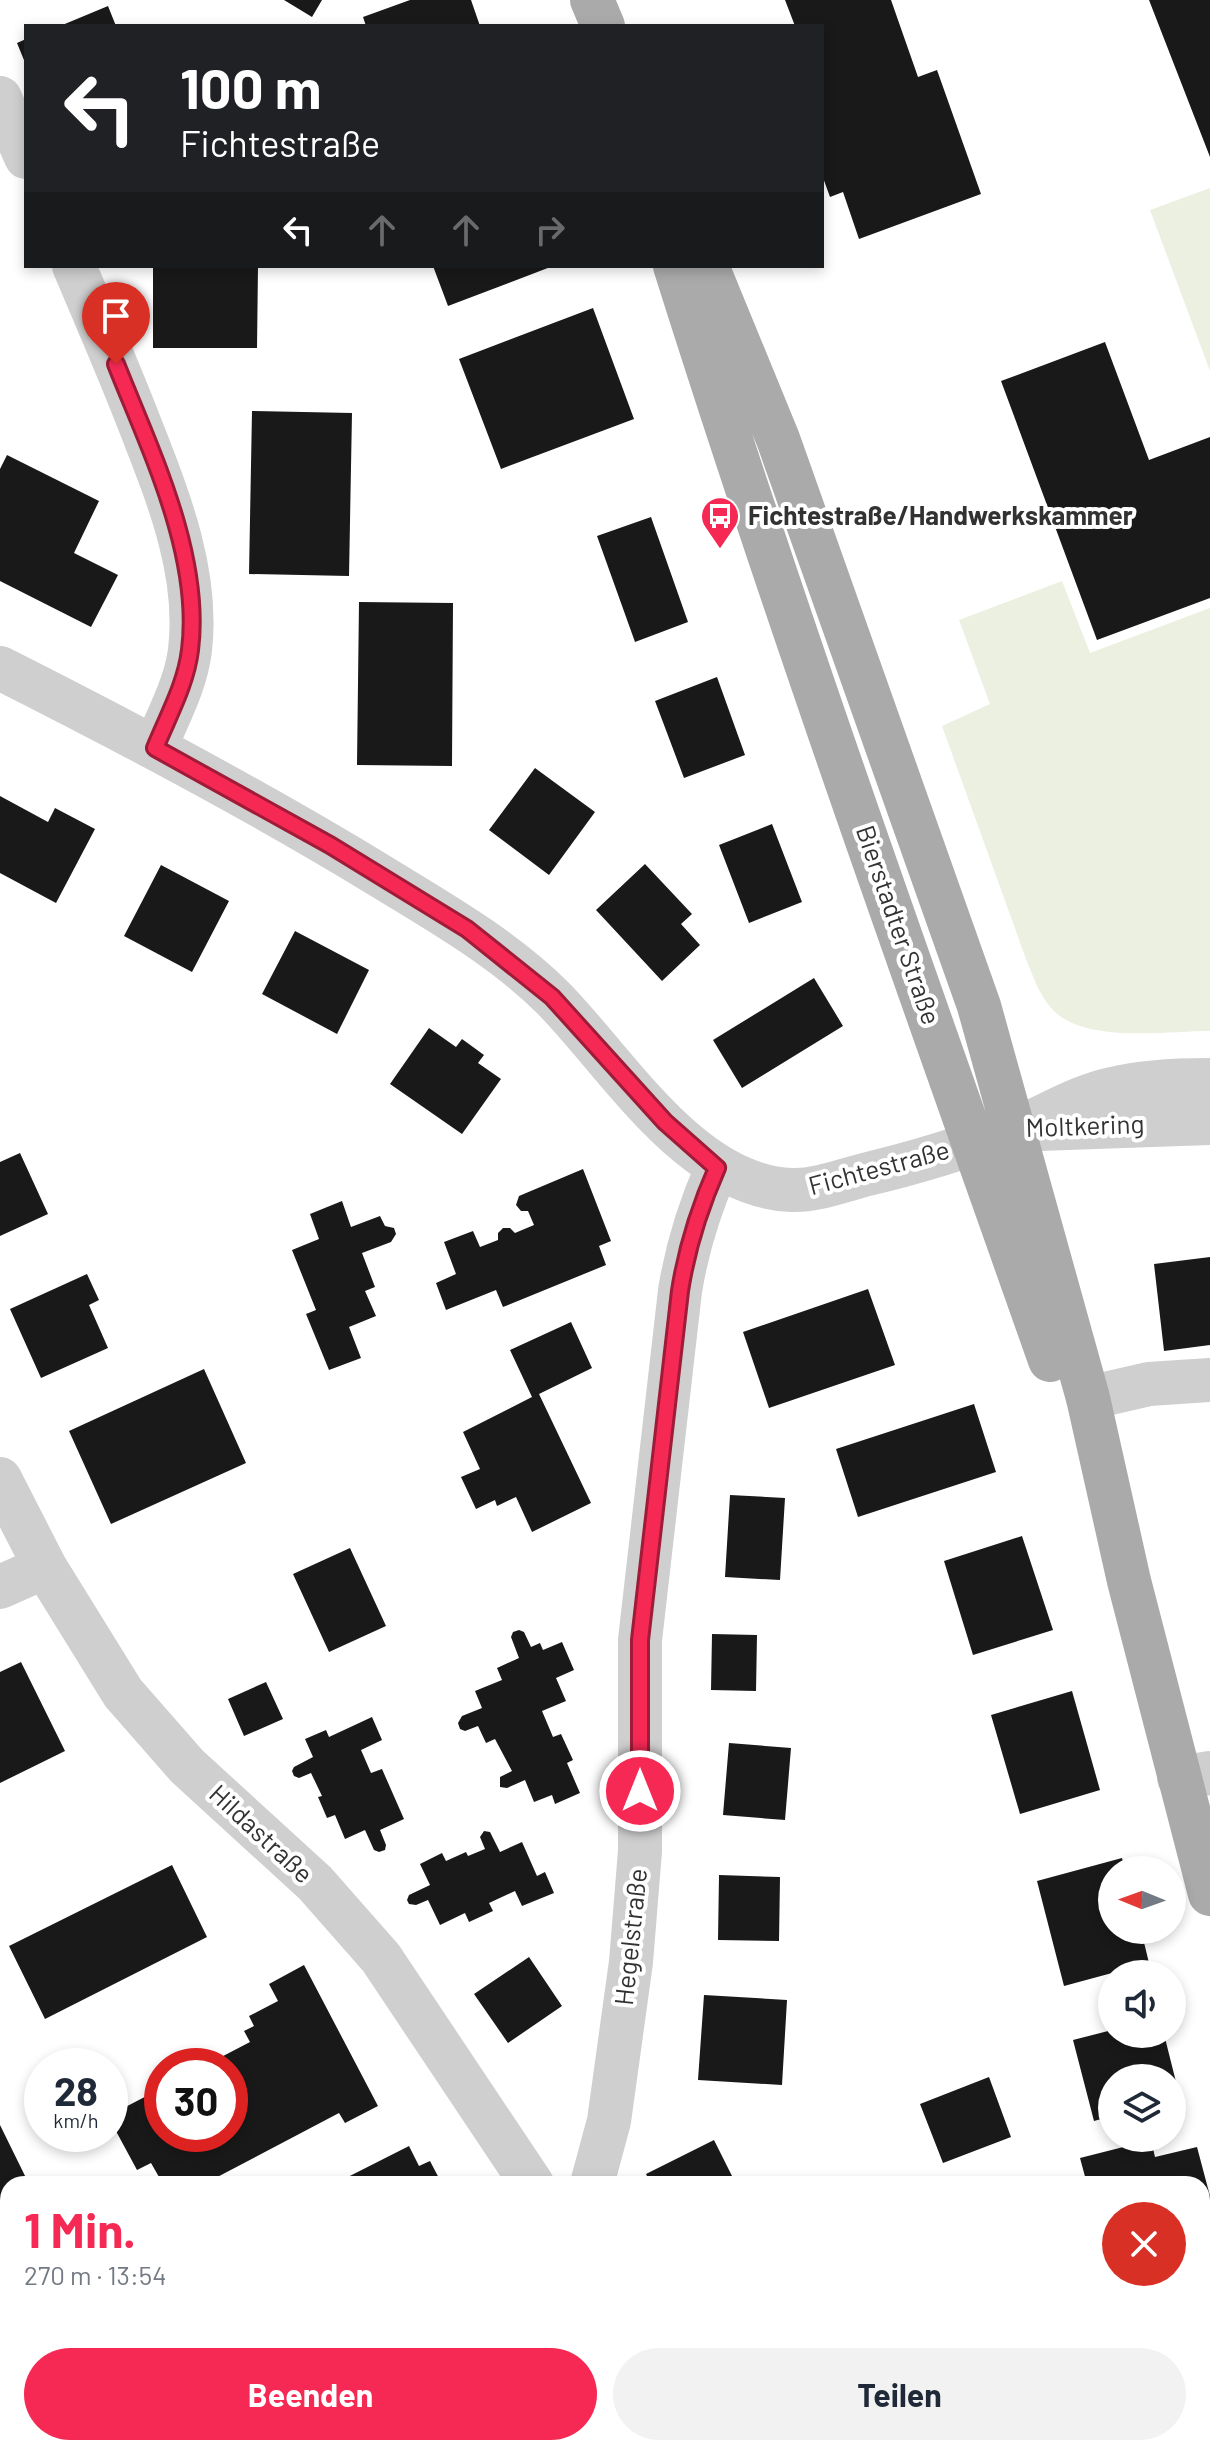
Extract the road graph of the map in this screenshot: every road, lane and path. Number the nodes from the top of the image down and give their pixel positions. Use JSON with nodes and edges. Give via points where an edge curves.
{"nodes":[{"id":1,"x":592,"y":0,"type":"edge"},
{"id":2,"x":601,"y":24,"type":"edge"},
{"id":3,"x":0,"y":98,"type":"edge"},
{"id":4,"x":24,"y":152,"type":"edge"},
{"id":5,"x":75,"y":268,"type":"edge"},
{"id":6,"x":676,"y":268,"type":"edge"},
{"id":7,"x":708,"y":268,"type":"edge"},
{"id":8,"x":0,"y":668,"type":"edge"},
{"id":9,"x":155,"y":748,"type":"junction"},
{"id":10,"x":1210,"y":1080,"type":"edge"},
{"id":11,"x":1210,"y":1123,"type":"edge"},
{"id":12,"x":992,"y":1136,"type":"junction"},
{"id":13,"x":717,"y":1168,"type":"junction"},
{"id":14,"x":1210,"y":1380,"type":"edge"},
{"id":15,"x":1088,"y":1398,"type":"junction"},
{"id":16,"x":0,"y":1479,"type":"edge"},
{"id":17,"x":45,"y":1567,"type":"junction"},
{"id":18,"x":1129,"y":1581,"type":"junction"},
{"id":19,"x":0,"y":1587,"type":"edge"},
{"id":20,"x":1196,"y":1789,"type":"edge"},
{"id":21,"x":1210,"y":1894,"type":"edge"},
{"id":22,"x":527,"y":2176,"type":"edge"},
{"id":23,"x":594,"y":2176,"type":"edge"}],
"edges":[{"from":1,"to":2,"type":"main road"},
{"from":3,"to":4,"type":"street"},
{"from":5,"to":9,"type":"street","via":[[165,489],[189,576],[190,650],[181,688]]},
{"from":6,"to":12,"type":"main road","name":"Bierstadter Straße","via":[[761,530]]},
{"from":7,"to":12,"type":"main road","name":"Bierstadter Straße","via":[[778,439],[979,1006]]},
{"from":8,"to":9,"type":"street","name":"Fichtestraße"},
{"from":9,"to":13,"type":"street","name":"Fichtestraße","via":[[467,929],[552,997],[665,1122]]},
{"from":10,"to":12,"type":"street","name":"Moltkering","via":[[1110,1089]]},
{"from":11,"to":12,"type":"street","name":"Moltkering"},
{"from":12,"to":13,"type":"street","name":"Fichtestraße","via":[[915,1162],[797,1191],[743,1181]]},
{"from":12,"to":15,"type":"main road","name":"Bierstadter Straße"},
{"from":12,"to":18,"type":"main road","name":"Bierstadter Straße"},
{"from":13,"to":23,"type":"street","name":"Hegelstraße","via":[[697,1213],[680,1291],[640,1640],[640,1851],[631,1962],[609,2121]]},
{"from":14,"to":15,"type":"street","via":[[1149,1384]]},
{"from":15,"to":18,"type":"main road","name":"Bierstadter Straße"},
{"from":16,"to":17,"type":"street","name":"Hildastraße"},
{"from":17,"to":19,"type":"street"},
{"from":17,"to":22,"type":"street","name":"Hildastraße","via":[[123,1693],[187,1766],[315,1883],[381,1958]]},
{"from":18,"to":20,"type":"main road","name":"Bierstadter Straße"},
{"from":20,"to":21,"type":"main road","name":"Bierstadter Straße"}]}
